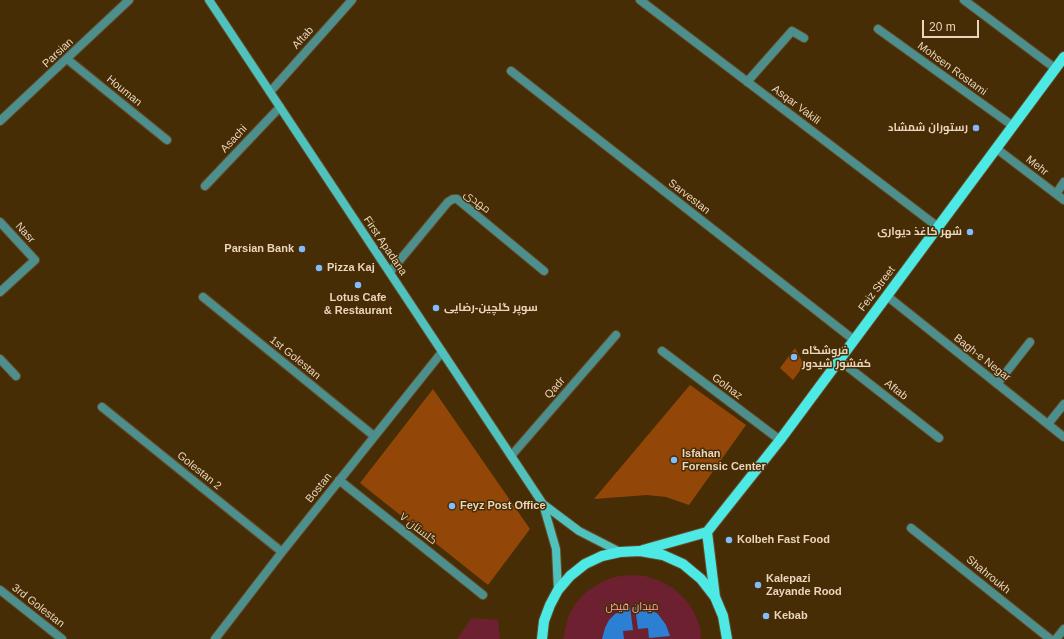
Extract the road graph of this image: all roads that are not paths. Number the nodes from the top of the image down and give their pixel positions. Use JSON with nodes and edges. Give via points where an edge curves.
{"nodes":[{"id":1,"x":130,"y":0,"type":"edge"},
{"id":2,"x":209,"y":0,"type":"edge"},
{"id":3,"x":352,"y":0,"type":"edge"},
{"id":4,"x":640,"y":0,"type":"edge"},
{"id":5,"x":964,"y":0,"type":"edge"},
{"id":6,"x":878,"y":29,"type":"dead end"},
{"id":7,"x":804,"y":38,"type":"dead end"},
{"id":8,"x":1064,"y":58,"type":"edge"},
{"id":9,"x":67,"y":59,"type":"junction"},
{"id":10,"x":1056,"y":69,"type":"junction"},
{"id":11,"x":511,"y":71,"type":"dead end"},
{"id":12,"x":747,"y":82,"type":"junction"},
{"id":13,"x":270,"y":92,"type":"junction"},
{"id":14,"x":280,"y":107,"type":"junction"},
{"id":15,"x":0,"y":121,"type":"edge"},
{"id":16,"x":1013,"y":126,"type":"junction"},
{"id":17,"x":167,"y":140,"type":"dead end"},
{"id":18,"x":997,"y":148,"type":"junction"},
{"id":19,"x":1064,"y":182,"type":"edge"},
{"id":20,"x":205,"y":186,"type":"dead end"},
{"id":21,"x":1056,"y":194,"type":"junction"},
{"id":22,"x":1064,"y":200,"type":"edge"},
{"id":23,"x":0,"y":222,"type":"edge"},
{"id":24,"x":938,"y":227,"type":"junction"},
{"id":25,"x":544,"y":271,"type":"dead end"},
{"id":26,"x":390,"y":272,"type":"junction"},
{"id":27,"x":0,"y":292,"type":"edge"},
{"id":28,"x":887,"y":296,"type":"junction"},
{"id":29,"x":203,"y":297,"type":"dead end"},
{"id":30,"x":616,"y":335,"type":"dead end"},
{"id":31,"x":854,"y":340,"type":"junction"},
{"id":32,"x":1030,"y":342,"type":"dead end"},
{"id":33,"x":662,"y":351,"type":"dead end"},
{"id":34,"x":442,"y":352,"type":"junction"},
{"id":35,"x":0,"y":359,"type":"edge"},
{"id":36,"x":839,"y":360,"type":"junction"},
{"id":37,"x":16,"y":376,"type":"dead end"},
{"id":38,"x":997,"y":384,"type":"junction"},
{"id":39,"x":1064,"y":404,"type":"edge"},
{"id":40,"x":102,"y":407,"type":"dead end"},
{"id":41,"x":1048,"y":424,"type":"junction"},
{"id":42,"x":374,"y":436,"type":"junction"},
{"id":43,"x":1064,"y":437,"type":"edge"},
{"id":44,"x":939,"y":438,"type":"dead end"},
{"id":45,"x":780,"y":440,"type":"junction"},
{"id":46,"x":511,"y":456,"type":"junction"},
{"id":47,"x":339,"y":480,"type":"junction"},
{"id":48,"x":543,"y":504,"type":"junction"},
{"id":49,"x":911,"y":528,"type":"dead end"},
{"id":50,"x":707,"y":532,"type":"junction"},
{"id":51,"x":640,"y":551,"type":"junction"},
{"id":52,"x":282,"y":552,"type":"junction"},
{"id":53,"x":620,"y":552,"type":"junction"},
{"id":54,"x":0,"y":590,"type":"edge"},
{"id":55,"x":558,"y":590,"type":"junction"},
{"id":56,"x":483,"y":595,"type":"dead end"},
{"id":57,"x":715,"y":597,"type":"junction"},
{"id":58,"x":1064,"y":629,"type":"edge"},
{"id":59,"x":62,"y":639,"type":"edge"},
{"id":60,"x":215,"y":639,"type":"edge"},
{"id":61,"x":542,"y":639,"type":"edge"},
{"id":62,"x":727,"y":639,"type":"edge"},
{"id":63,"x":1050,"y":639,"type":"edge"},
{"id":64,"x":1056,"y":639,"type":"edge"}],
"edges":[{"from":1,"to":9,"type":"street","name":"Parsian"},
{"from":2,"to":13,"type":"main road","name":"First Apadana"},
{"from":3,"to":13,"type":"street","name":"Aftab"},
{"from":4,"to":12,"type":"street","name":"Asqar Vakili"},
{"from":5,"to":10,"type":"street"},
{"from":6,"to":16,"type":"street","name":"Mohsen Rostami"},
{"from":7,"to":12,"type":"street","via":[[792,31]]},
{"from":8,"to":10,"type":"main road","name":"Feiz Street"},
{"from":9,"to":15,"type":"street","name":"Parsian"},
{"from":9,"to":17,"type":"street","name":"Houman"},
{"from":10,"to":16,"type":"main road","name":"Feiz Street"},
{"from":11,"to":31,"type":"street","name":"Sarvestan"},
{"from":12,"to":24,"type":"street","name":"Asqar Vakili"},
{"from":13,"to":14,"type":"main road","name":"First Apadana"},
{"from":14,"to":20,"type":"street","name":"Asachi"},
{"from":14,"to":26,"type":"main road","name":"First Apadana"},
{"from":16,"to":18,"type":"main road","name":"Feiz Street"},
{"from":18,"to":21,"type":"street","name":"Mehr"},
{"from":18,"to":24,"type":"main road","name":"Feiz Street"},
{"from":19,"to":21,"type":"street"},
{"from":21,"to":22,"type":"street","name":"Mehr"},
{"from":23,"to":27,"type":"street","name":"Nasr","via":[[35,260]]},
{"from":24,"to":28,"type":"main road","name":"Feiz Street"},
{"from":25,"to":26,"type":"street","name":"مهدی","via":[[457,199],[453,199]]},
{"from":26,"to":34,"type":"main road","name":"First Apadana"},
{"from":28,"to":31,"type":"main road","name":"Feiz Street"},
{"from":28,"to":38,"type":"street","name":"Bagh-e Negar"},
{"from":29,"to":42,"type":"street","name":"1st Golestan"},
{"from":30,"to":46,"type":"street","name":"Qadr"},
{"from":31,"to":36,"type":"main road","name":"Feiz Street"},
{"from":32,"to":38,"type":"street"},
{"from":33,"to":45,"type":"street","name":"Golnaz"},
{"from":34,"to":42,"type":"street","name":"Bostan"},
{"from":34,"to":46,"type":"main road","name":"First Apadana"},
{"from":35,"to":37,"type":"street"},
{"from":36,"to":44,"type":"street","name":"Aftab"},
{"from":36,"to":45,"type":"main road","name":"Feiz Street"},
{"from":38,"to":41,"type":"street","name":"Bagh-e Negar"},
{"from":39,"to":41,"type":"street"},
{"from":40,"to":52,"type":"street","name":"Golestan 2"},
{"from":41,"to":43,"type":"street","name":"Bagh-e Negar"},
{"from":42,"to":47,"type":"street","name":"Bostan"},
{"from":45,"to":50,"type":"main road","name":"Feiz Street"},
{"from":46,"to":48,"type":"main road","name":"First Apadana"},
{"from":47,"to":52,"type":"street","name":"Bostan"},
{"from":47,"to":56,"type":"street","name":"گلستان ۷"},
{"from":48,"to":53,"type":"main road","via":[[579,531]]},
{"from":48,"to":55,"type":"main road","via":[[556,549]]},
{"from":49,"to":63,"type":"street","name":"Shahroukh"},
{"from":50,"to":51,"type":"main road"},
{"from":50,"to":57,"type":"main road"},
{"from":51,"to":53,"type":"main road"},
{"from":51,"to":57,"type":"main road","via":[[663,555],[683,564],[701,579]]},
{"from":52,"to":60,"type":"street","name":"Bostan"},
{"from":53,"to":55,"type":"main road","via":[[602,556],[585,564]]},
{"from":54,"to":59,"type":"street","name":"3rd Golestan"},
{"from":55,"to":61,"type":"main road","via":[[544,621]]},
{"from":57,"to":62,"type":"main road","via":[[723,616]]},
{"from":58,"to":64,"type":"street"}]}
